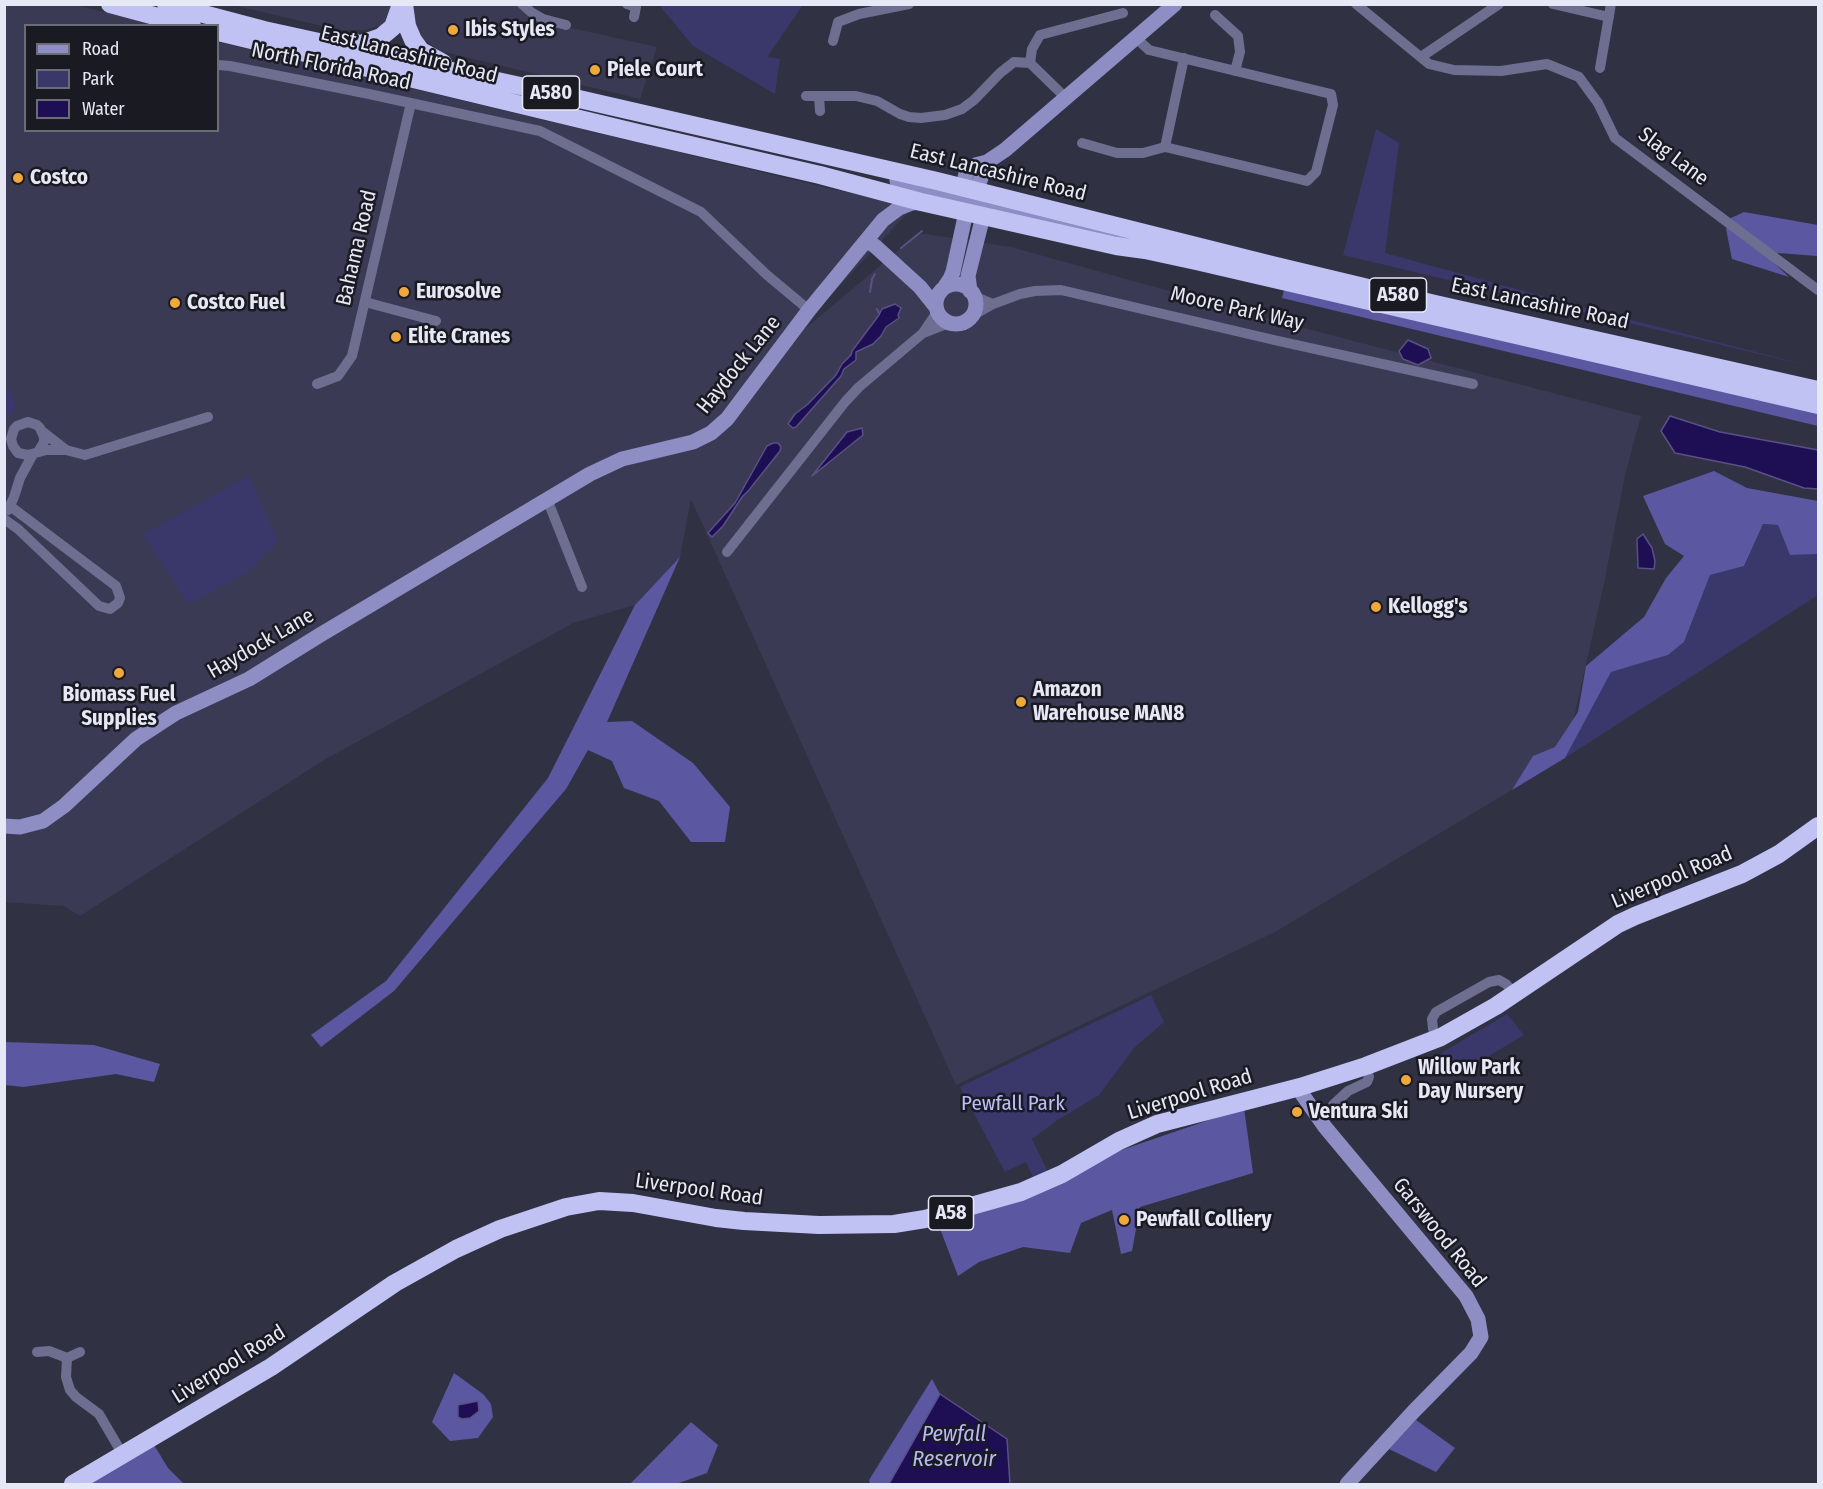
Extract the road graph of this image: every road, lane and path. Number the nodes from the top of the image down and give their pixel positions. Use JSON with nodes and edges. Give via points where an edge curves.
{"nodes":[{"id":1,"x":110,"y":4,"type":"edge"},
{"id":2,"x":166,"y":4,"type":"edge"},
{"id":3,"x":403,"y":4,"type":"edge"},
{"id":4,"x":522,"y":4,"type":"edge"},
{"id":5,"x":627,"y":4,"type":"edge"},
{"id":6,"x":909,"y":4,"type":"edge"},
{"id":7,"x":1175,"y":4,"type":"edge"},
{"id":8,"x":1356,"y":4,"type":"edge"},
{"id":9,"x":1499,"y":4,"type":"edge"},
{"id":10,"x":1553,"y":4,"type":"edge"},
{"id":11,"x":1611,"y":4,"type":"edge"},
{"id":12,"x":1122,"y":13,"type":"dead end"},
{"id":13,"x":1215,"y":15,"type":"dead end"},
{"id":14,"x":1609,"y":16,"type":"junction"},
{"id":15,"x":634,"y":17,"type":"dead end"},
{"id":16,"x":185,"y":24,"type":"edge"},
{"id":17,"x":566,"y":25,"type":"dead end"},
{"id":18,"x":264,"y":30,"type":"junction"},
{"id":19,"x":219,"y":32,"type":"edge"},
{"id":20,"x":1136,"y":38,"type":"junction"},
{"id":21,"x":833,"y":41,"type":"dead end"},
{"id":22,"x":1421,"y":57,"type":"junction"},
{"id":23,"x":1184,"y":58,"type":"junction"},
{"id":24,"x":1030,"y":63,"type":"junction"},
{"id":25,"x":219,"y":64,"type":"edge"},
{"id":26,"x":1600,"y":68,"type":"dead end"},
{"id":27,"x":1235,"y":71,"type":"junction"},
{"id":28,"x":483,"y":78,"type":"junction"},
{"id":29,"x":806,"y":96,"type":"dead end"},
{"id":30,"x":819,"y":96,"type":"junction"},
{"id":31,"x":1067,"y":99,"type":"junction"},
{"id":32,"x":411,"y":103,"type":"junction"},
{"id":33,"x":820,"y":111,"type":"dead end"},
{"id":34,"x":1082,"y":143,"type":"dead end"},
{"id":35,"x":1165,"y":147,"type":"junction"},
{"id":36,"x":877,"y":189,"type":"junction"},
{"id":37,"x":972,"y":200,"type":"junction"},
{"id":38,"x":921,"y":202,"type":"junction"},
{"id":39,"x":883,"y":220,"type":"junction"},
{"id":40,"x":867,"y":241,"type":"junction"},
{"id":41,"x":1818,"y":290,"type":"edge"},
{"id":42,"x":972,"y":293,"type":"junction"},
{"id":43,"x":939,"y":300,"type":"junction"},
{"id":44,"x":365,"y":302,"type":"junction"},
{"id":45,"x":993,"y":304,"type":"junction"},
{"id":46,"x":809,"y":310,"type":"junction"},
{"id":47,"x":972,"y":316,"type":"junction"},
{"id":48,"x":436,"y":321,"type":"dead end"},
{"id":49,"x":950,"y":324,"type":"junction"},
{"id":50,"x":923,"y":333,"type":"junction"},
{"id":51,"x":317,"y":384,"type":"dead end"},
{"id":52,"x":1473,"y":384,"type":"dead end"},
{"id":53,"x":1818,"y":390,"type":"edge"},
{"id":54,"x":1818,"y":405,"type":"edge"},
{"id":55,"x":208,"y":417,"type":"dead end"},
{"id":56,"x":43,"y":432,"type":"junction"},
{"id":57,"x":14,"y":449,"type":"junction"},
{"id":58,"x":66,"y":450,"type":"junction"},
{"id":59,"x":36,"y":453,"type":"junction"},
{"id":60,"x":20,"y":478,"type":"junction"},
{"id":61,"x":547,"y":500,"type":"junction"},
{"id":62,"x":6,"y":514,"type":"edge"},
{"id":63,"x":726,"y":552,"type":"dead end"},
{"id":64,"x":582,"y":587,"type":"dead end"},
{"id":65,"x":4,"y":826,"type":"edge"},
{"id":66,"x":1818,"y":826,"type":"edge"},
{"id":67,"x":1515,"y":994,"type":"junction"},
{"id":68,"x":1437,"y":1038,"type":"junction"},
{"id":69,"x":1366,"y":1066,"type":"junction"},
{"id":70,"x":1300,"y":1087,"type":"junction"},
{"id":71,"x":1338,"y":1105,"type":"dead end"},
{"id":72,"x":37,"y":1352,"type":"dead end"},
{"id":73,"x":80,"y":1353,"type":"dead end"},
{"id":74,"x":67,"y":1358,"type":"junction"},
{"id":75,"x":123,"y":1455,"type":"junction"},
{"id":76,"x":73,"y":1485,"type":"edge"},
{"id":77,"x":1347,"y":1485,"type":"edge"}],
"edges":[{"from":1,"to":16,"type":"highway"},
{"from":2,"to":18,"type":"highway","name":"East Lancashire Road","number":"A580"},
{"from":3,"to":18,"type":"highway","via":[[393,27],[381,37],[361,44]]},
{"from":3,"to":28,"type":"highway","via":[[412,40],[421,51],[436,61]]},
{"from":4,"to":17,"type":"street","via":[[543,19]]},
{"from":5,"to":15,"type":"street","via":[[636,7]]},
{"from":6,"to":21,"type":"street","via":[[838,22]]},
{"from":7,"to":20,"type":"street"},
{"from":8,"to":22,"type":"street","name":"Slag Lane"},
{"from":9,"to":22,"type":"street"},
{"from":10,"to":14,"type":"street"},
{"from":11,"to":14,"type":"street"},
{"from":12,"to":24,"type":"street","via":[[1040,35]]},
{"from":13,"to":27,"type":"street","via":[[1238,36],[1240,52]]},
{"from":14,"to":26,"type":"street"},
{"from":18,"to":28,"type":"highway","name":"East Lancashire Road","number":"A580"},
{"from":19,"to":36,"type":"highway","name":"East Lancashire Road","number":"A580"},
{"from":20,"to":23,"type":"street","via":[[1149,50]]},
{"from":20,"to":31,"type":"street"},
{"from":22,"to":41,"type":"street","name":"Slag Lane","via":[[1429,64],[1454,70],[1501,71],[1547,64],[1579,77],[1598,103],[1615,138]]},
{"from":23,"to":27,"type":"street"},
{"from":23,"to":35,"type":"street"},
{"from":24,"to":30,"type":"street","via":[[1014,62],[962,109],[938,116],[909,117],[856,96]]},
{"from":24,"to":31,"type":"street"},
{"from":25,"to":32,"type":"street","name":"North Florida Road"},
{"from":27,"to":35,"type":"street","via":[[1331,94],[1333,105],[1316,172],[1307,181]]},
{"from":28,"to":37,"type":"highway","name":"East Lancashire Road","number":"A580","via":[[765,142]]},
{"from":29,"to":30,"type":"street"},
{"from":30,"to":33,"type":"street"},
{"from":31,"to":37,"type":"street","via":[[987,162]]},
{"from":32,"to":44,"type":"street","name":"Bahama Road"},
{"from":32,"to":46,"type":"street","name":"North Florida Road","via":[[540,131],[701,212]]},
{"from":34,"to":35,"type":"street","via":[[1117,153],[1143,153]]},
{"from":36,"to":38,"type":"highway","name":"East Lancashire Road","number":"A580"},
{"from":36,"to":39,"type":"street","via":[[886,203]]},
{"from":37,"to":38,"type":"highway","name":"East Lancashire Road","number":"A580"},
{"from":37,"to":42,"type":"street","via":[[968,276]]},
{"from":37,"to":43,"type":"street","via":[[950,279]]},
{"from":37,"to":53,"type":"highway","name":"East Lancashire Road","number":"A580"},
{"from":37,"to":54,"type":"highway","name":"East Lancashire Road","number":"A580","via":[[1105,243]]},
{"from":38,"to":39,"type":"street","name":"Haydock Lane","via":[[900,208]]},
{"from":39,"to":40,"type":"street","name":"Haydock Lane"},
{"from":40,"to":43,"type":"street"},
{"from":40,"to":46,"type":"street","name":"Haydock Lane"},
{"from":42,"to":43,"type":"street","via":[[955,284]]},
{"from":42,"to":45,"type":"street"},
{"from":42,"to":47,"type":"street","via":[[976,306]]},
{"from":43,"to":49,"type":"street","via":[[944,321]]},
{"from":43,"to":50,"type":"street"},
{"from":44,"to":48,"type":"street"},
{"from":44,"to":51,"type":"street","name":"Bahama Road","via":[[348,364],[338,375]]},
{"from":45,"to":47,"type":"street","name":"Moore Park Way"},
{"from":45,"to":52,"type":"street","name":"Moore Park Way","via":[[1035,291],[1061,290]]},
{"from":46,"to":61,"type":"street","name":"Haydock Lane","via":[[727,419],[711,433],[693,442],[622,459]]},
{"from":47,"to":49,"type":"street"},
{"from":49,"to":50,"type":"street"},
{"from":50,"to":63,"type":"street","via":[[845,402]]},
{"from":55,"to":58,"type":"street","via":[[91,454]]},
{"from":56,"to":57,"type":"street","via":[[33,423],[18,425],[11,434]]},
{"from":56,"to":58,"type":"street"},
{"from":56,"to":59,"type":"street","via":[[44,442]]},
{"from":57,"to":59,"type":"street","via":[[23,455]]},
{"from":57,"to":60,"type":"street"},
{"from":58,"to":59,"type":"street"},
{"from":59,"to":60,"type":"street"},
{"from":60,"to":62,"type":"street"},
{"from":61,"to":64,"type":"street"},
{"from":61,"to":65,"type":"street","name":"Haydock Lane","via":[[249,679],[176,713],[136,738],[43,821],[20,827]]},
{"from":62,"to":62,"type":"street","via":[[116,586],[118,603],[110,609],[99,606]]},
{"from":66,"to":67,"type":"highway","name":"Liverpool Road","number":"A58","via":[[1751,870],[1618,924]]},
{"from":67,"to":68,"type":"highway","name":"Liverpool Road","number":"A58"},
{"from":67,"to":68,"type":"street","via":[[1499,980],[1489,982],[1436,1012],[1432,1019]]},
{"from":68,"to":69,"type":"highway","name":"Liverpool Road","number":"A58"},
{"from":69,"to":70,"type":"highway","name":"Liverpool Road","number":"A58"},
{"from":69,"to":71,"type":"street","via":[[1367,1083],[1348,1091]]},
{"from":70,"to":75,"type":"highway","name":"Liverpool Road","number":"A58","via":[[1157,1124],[1022,1192],[909,1222],[828,1225],[744,1221],[610,1201],[585,1203],[534,1217],[456,1249],[395,1283],[271,1367]]},
{"from":70,"to":77,"type":"street","name":"Garswood Road","via":[[1325,1127],[1466,1296],[1478,1319],[1480,1337],[1471,1353]]},
{"from":72,"to":74,"type":"street"},
{"from":73,"to":74,"type":"street"},
{"from":74,"to":75,"type":"street","via":[[70,1390],[99,1414]]},
{"from":75,"to":76,"type":"highway","name":"Liverpool Road","number":"A58"}]}
